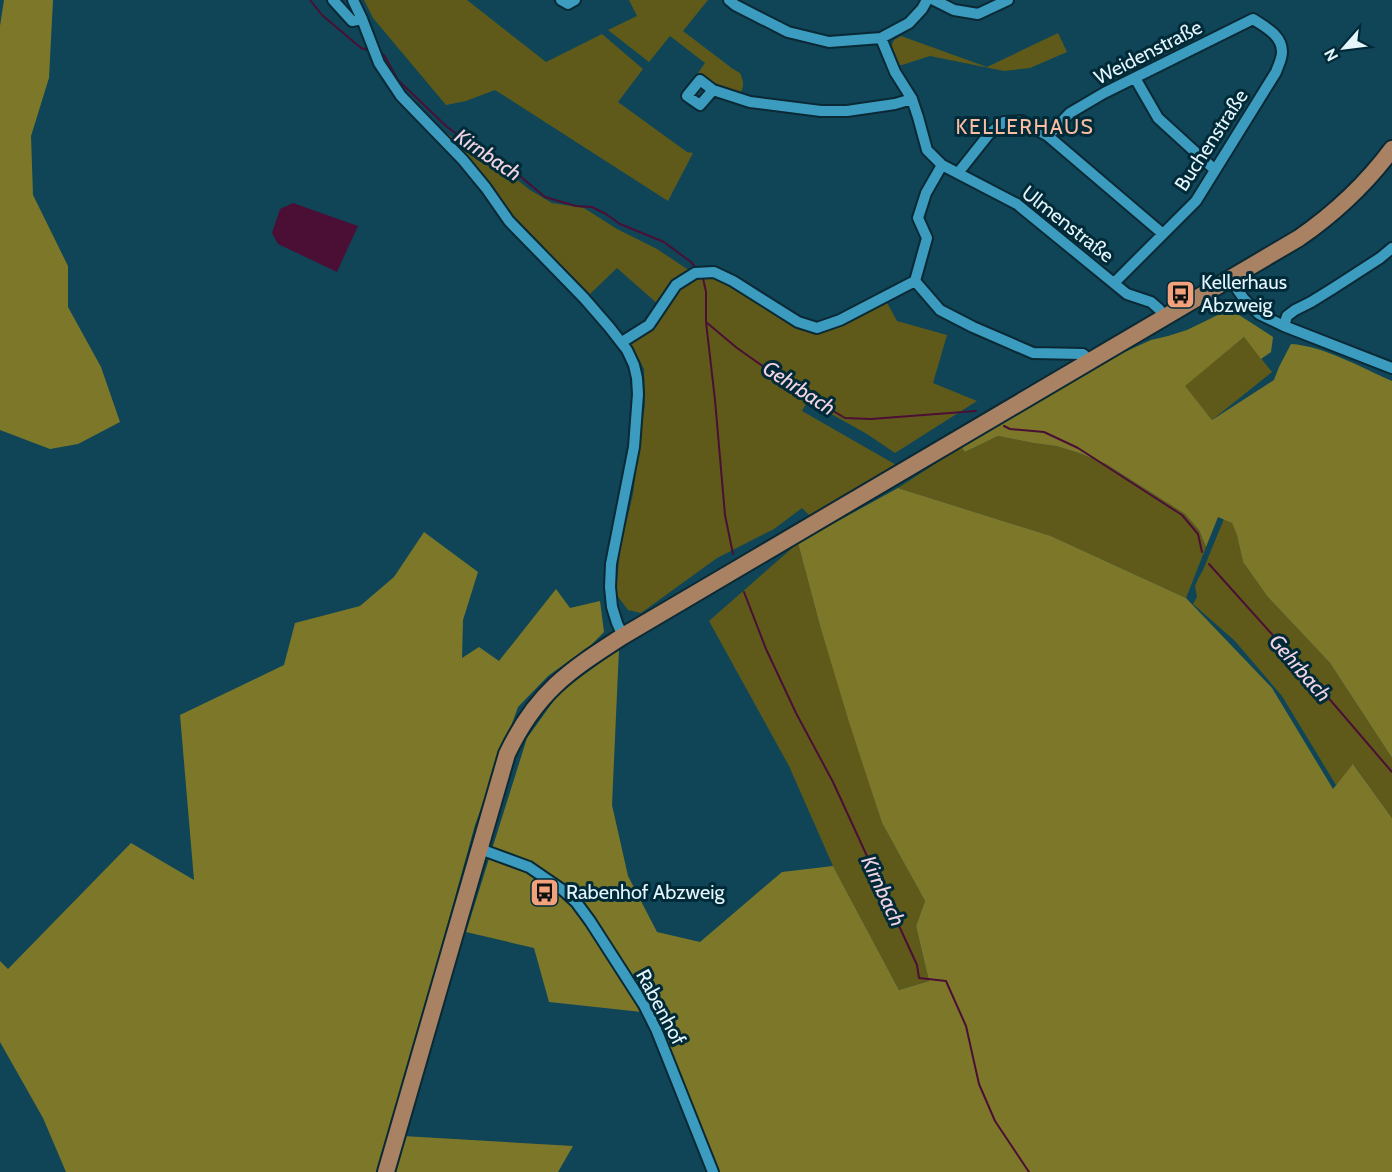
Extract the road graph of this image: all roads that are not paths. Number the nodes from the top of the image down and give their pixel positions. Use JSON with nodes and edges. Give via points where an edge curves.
{"nodes":[{"id":1,"x":333,"y":0,"type":"edge"},
{"id":2,"x":353,"y":0,"type":"edge"},
{"id":3,"x":561,"y":0,"type":"edge"},
{"id":4,"x":575,"y":0,"type":"edge"},
{"id":5,"x":729,"y":0,"type":"edge"},
{"id":6,"x":927,"y":0,"type":"edge"},
{"id":7,"x":934,"y":0,"type":"edge"},
{"id":8,"x":1008,"y":0,"type":"edge"},
{"id":9,"x":362,"y":19,"type":"junction"},
{"id":10,"x":1270,"y":30,"type":"joint"},
{"id":11,"x":881,"y":38,"type":"junction"},
{"id":12,"x":1135,"y":78,"type":"junction"},
{"id":13,"x":713,"y":90,"type":"dead end"},
{"id":14,"x":912,"y":99,"type":"junction"},
{"id":15,"x":1048,"y":136,"type":"junction"},
{"id":16,"x":1392,"y":149,"type":"edge"},
{"id":17,"x":942,"y":165,"type":"junction"},
{"id":18,"x":1215,"y":170,"type":"junction"},
{"id":19,"x":958,"y":173,"type":"junction"},
{"id":20,"x":1163,"y":234,"type":"junction"},
{"id":21,"x":1388,"y":251,"type":"edge"},
{"id":22,"x":1392,"y":264,"type":"edge"},
{"id":23,"x":1230,"y":279,"type":"junction"},
{"id":24,"x":915,"y":281,"type":"junction"},
{"id":25,"x":1114,"y":283,"type":"junction"},
{"id":26,"x":1165,"y":317,"type":"junction"},
{"id":27,"x":1284,"y":326,"type":"junction"},
{"id":28,"x":622,"y":342,"type":"junction"},
{"id":29,"x":1089,"y":362,"type":"junction"},
{"id":30,"x":1392,"y":368,"type":"edge"},
{"id":31,"x":623,"y":636,"type":"junction"},
{"id":32,"x":480,"y":849,"type":"junction"},
{"id":33,"x":387,"y":1172,"type":"edge"},
{"id":34,"x":713,"y":1172,"type":"edge"}],
"edges":[{"from":1,"to":9,"type":"street","via":[[352,21]]},
{"from":2,"to":9,"type":"street"},
{"from":3,"to":4,"type":"street","via":[[568,4]]},
{"from":5,"to":11,"type":"street","via":[[788,32],[829,42]]},
{"from":6,"to":11,"type":"street","via":[[909,23]]},
{"from":7,"to":8,"type":"street","via":[[954,10],[978,14]]},
{"from":9,"to":28,"type":"street","via":[[379,63],[401,96],[464,160],[509,221]]},
{"from":10,"to":12,"type":"street","name":"Weidenstraße","via":[[1253,19]]},
{"from":10,"to":18,"type":"street","name":"Buchenstraße","via":[[1280,42],[1282,54],[1276,72]]},
{"from":11,"to":14,"type":"street","name":"Ulmenstraße"},
{"from":12,"to":15,"type":"street","name":"Weidenstraße","via":[[1070,113]]},
{"from":12,"to":18,"type":"street","via":[[1158,118]]},
{"from":13,"to":14,"type":"street","via":[[750,102],[821,111],[847,111]]},
{"from":14,"to":17,"type":"street","name":"Ulmenstraße","via":[[927,150]]},
{"from":15,"to":19,"type":"street","via":[[1022,121],[1004,122],[989,134]]},
{"from":15,"to":20,"type":"street"},
{"from":16,"to":23,"type":"main road","via":[[1366,181],[1323,221]]},
{"from":17,"to":19,"type":"street","name":"Ulmenstraße"},
{"from":17,"to":24,"type":"street","via":[[926,193],[918,218],[927,238]]},
{"from":18,"to":20,"type":"street","name":"Buchenstraße","via":[[1196,201]]},
{"from":19,"to":25,"type":"street","name":"Ulmenstraße","via":[[1017,204]]},
{"from":20,"to":25,"type":"street","name":"Buchenstraße"},
{"from":21,"to":22,"type":"street"},
{"from":21,"to":27,"type":"street","via":[[1294,310]]},
{"from":23,"to":26,"type":"main road"},
{"from":23,"to":27,"type":"street","via":[[1252,309]]},
{"from":24,"to":28,"type":"street","via":[[818,328],[798,322],[733,280],[714,272],[695,273],[676,285],[649,324]]},
{"from":24,"to":29,"type":"street","via":[[940,310],[973,327],[1033,353],[1083,354]]},
{"from":25,"to":26,"type":"street","name":"Ulmenstraße","via":[[1127,294],[1152,302]]},
{"from":26,"to":29,"type":"main road"},
{"from":27,"to":30,"type":"street"},
{"from":28,"to":31,"type":"street","via":[[634,365],[638,394],[634,447],[611,564],[612,607]]},
{"from":29,"to":31,"type":"main road"},
{"from":31,"to":32,"type":"main road","via":[[557,682],[528,716],[507,754]]},
{"from":32,"to":33,"type":"main road"},
{"from":32,"to":34,"type":"street","name":"Rabenhof","via":[[529,867],[564,891],[590,921],[656,1029]]}]}
